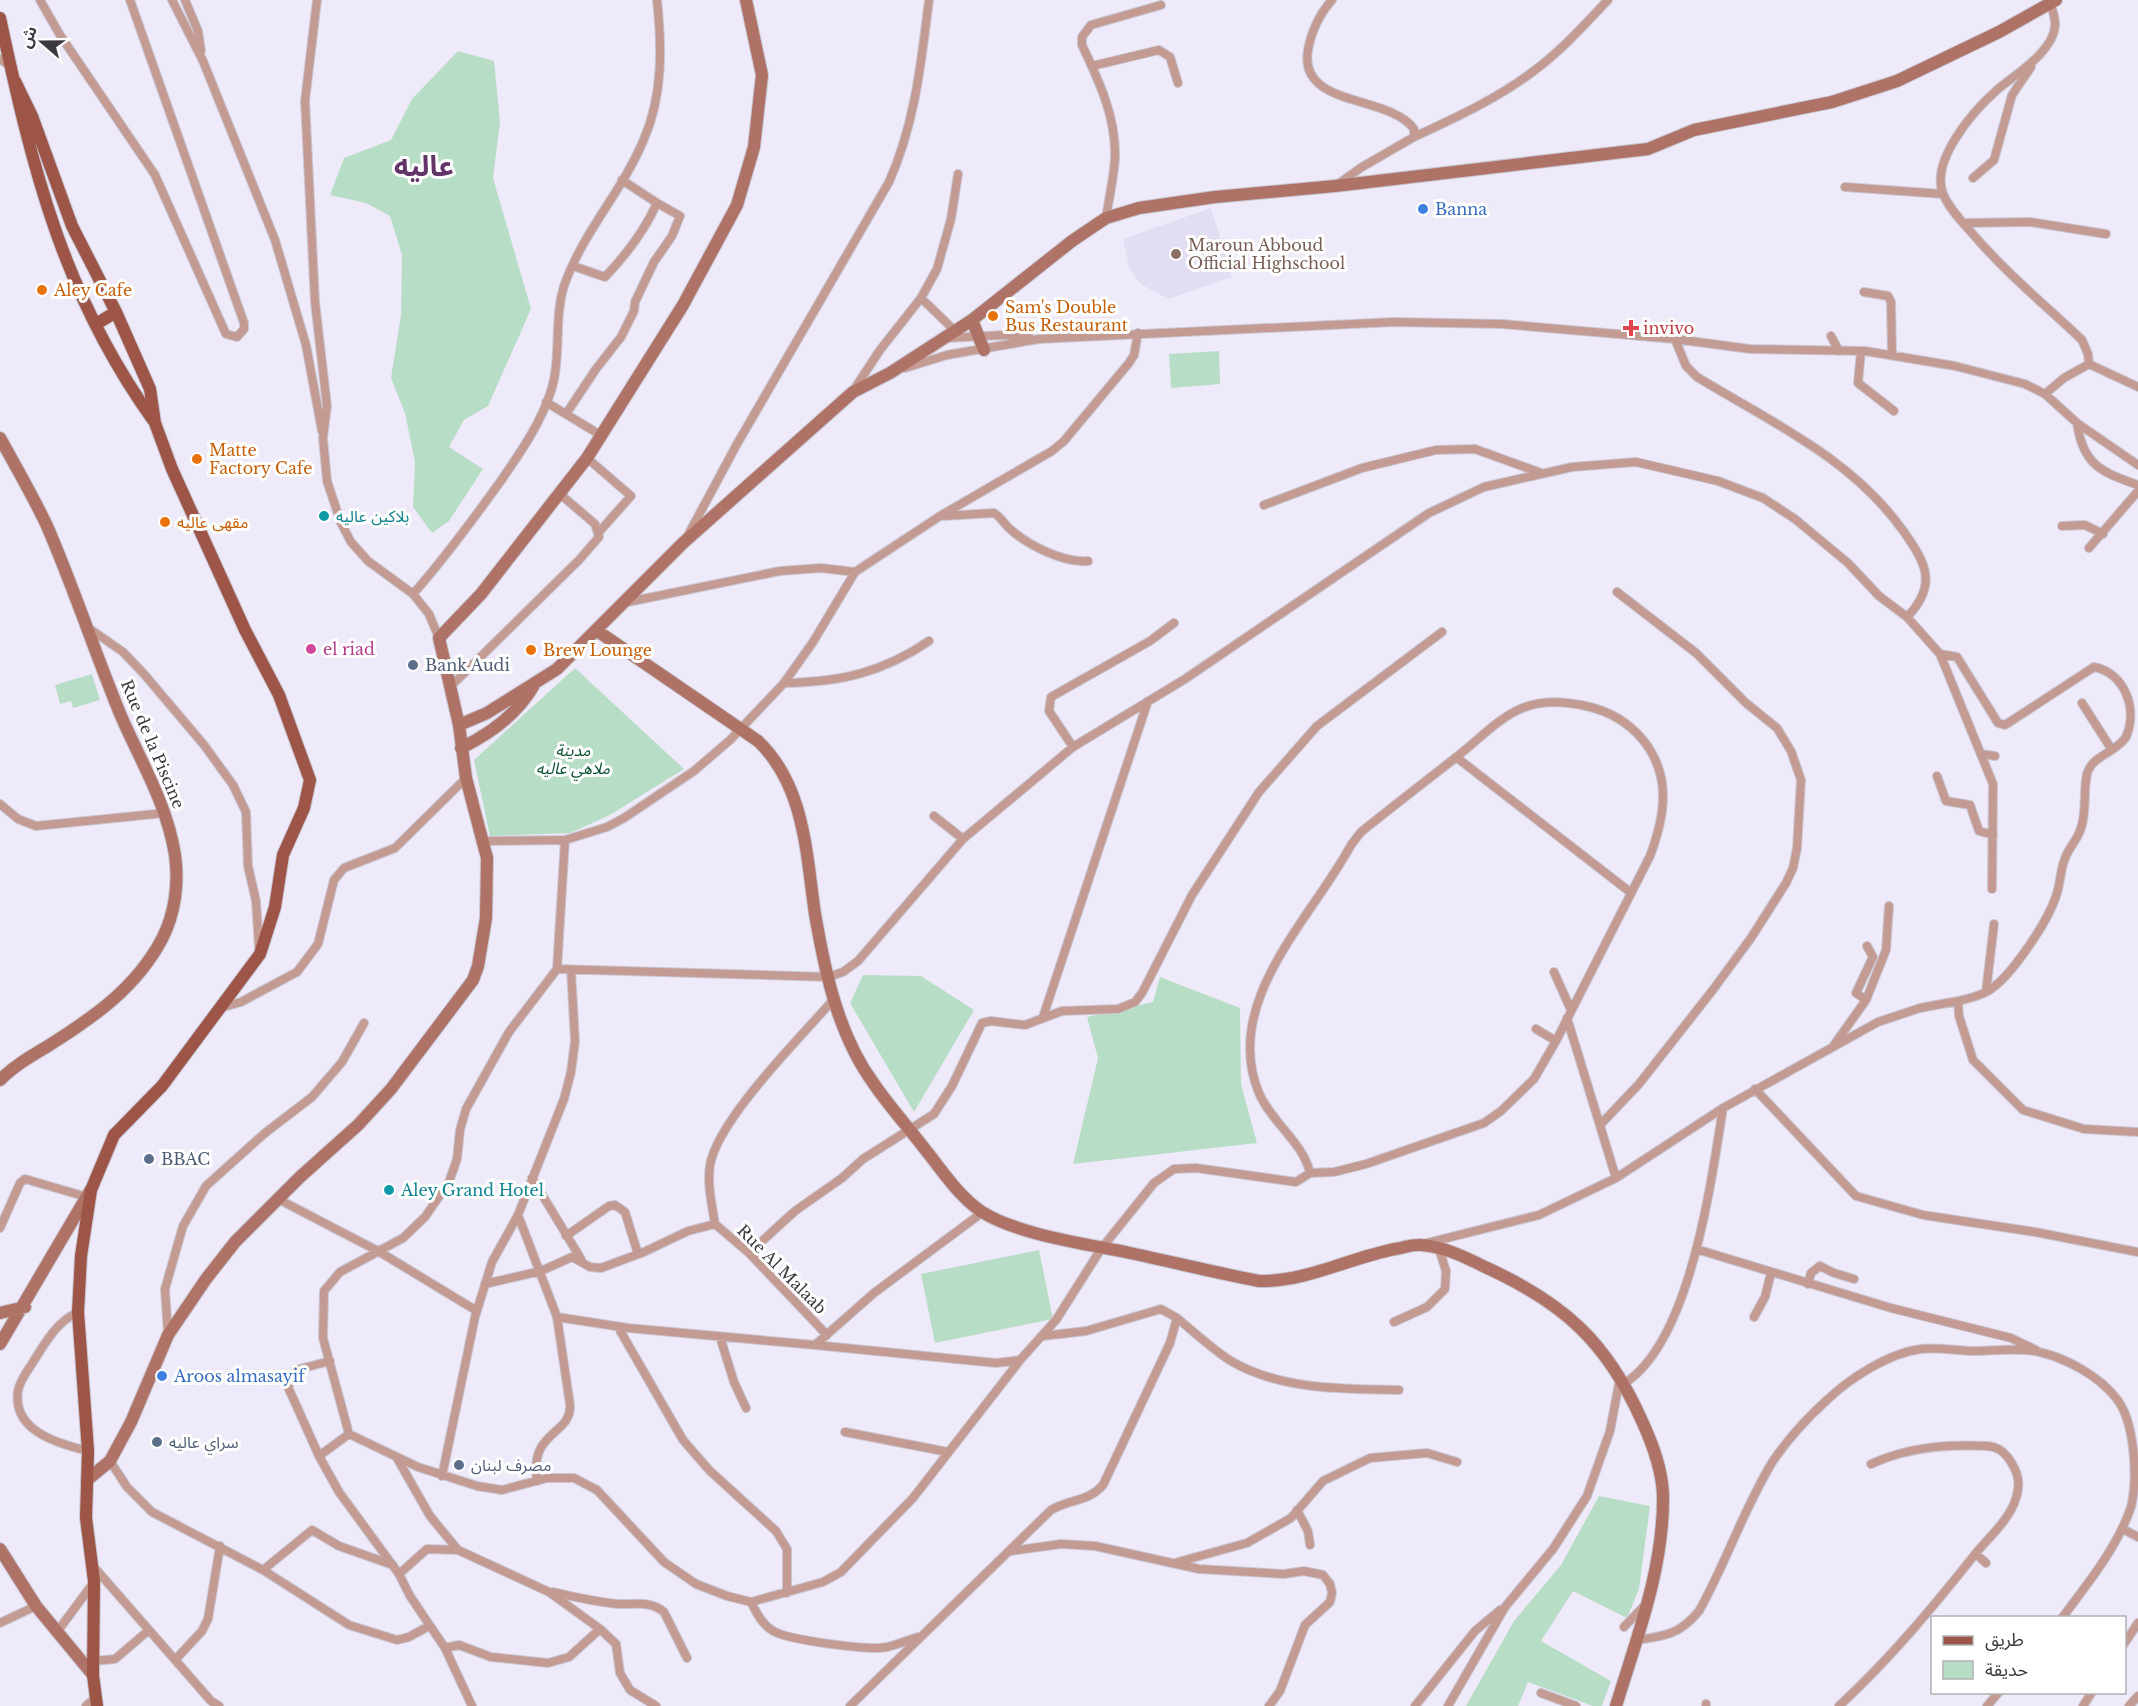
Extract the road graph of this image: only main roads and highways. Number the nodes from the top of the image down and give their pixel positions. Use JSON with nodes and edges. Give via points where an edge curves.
{"nodes":[{"id":1,"x":746,"y":0,"type":"edge"},
{"id":2,"x":2054,"y":2,"type":"edge"},
{"id":3,"x":0,"y":18,"type":"edge"},
{"id":4,"x":5,"y":62,"type":"edge"},
{"id":5,"x":15,"y":81,"type":"junction"},
{"id":6,"x":116,"y":312,"type":"junction"},
{"id":7,"x":972,"y":320,"type":"junction"},
{"id":8,"x":96,"y":324,"type":"junction"},
{"id":9,"x":984,"y":350,"type":"road end"},
{"id":10,"x":155,"y":423,"type":"junction"},
{"id":11,"x":0,"y":438,"type":"edge"},
{"id":12,"x":596,"y":630,"type":"junction"},
{"id":13,"x":534,"y":685,"type":"junction"},
{"id":14,"x":487,"y":713,"type":"junction"},
{"id":15,"x":459,"y":725,"type":"junction"},
{"id":16,"x":494,"y":729,"type":"junction"},
{"id":17,"x":461,"y":748,"type":"junction"},
{"id":18,"x":0,"y":1080,"type":"edge"},
{"id":19,"x":89,"y":1194,"type":"junction"},
{"id":20,"x":25,"y":1307,"type":"junction"},
{"id":21,"x":0,"y":1313,"type":"edge"},
{"id":22,"x":0,"y":1344,"type":"edge"},
{"id":23,"x":87,"y":1480,"type":"junction"},
{"id":24,"x":0,"y":1549,"type":"edge"},
{"id":25,"x":93,"y":1675,"type":"junction"},
{"id":26,"x":92,"y":1704,"type":"edge"},
{"id":27,"x":1616,"y":1706,"type":"edge"}],
"edges":[{"from":1,"to":15,"type":"main road","via":[[762,75],[747,179],[720,240],[602,436],[561,495],[481,594],[439,638]]},
{"from":2,"to":7,"type":"main road","via":[[1897,81],[1832,102],[1694,130],[1648,149],[1140,208],[1106,218],[1071,241]]},
{"from":3,"to":4,"type":"main road"},
{"from":4,"to":5,"type":"main road"},
{"from":5,"to":6,"type":"main road","via":[[32,116],[72,226]]},
{"from":5,"to":8,"type":"main road","via":[[23,128],[56,236]]},
{"from":6,"to":8,"type":"main road"},
{"from":6,"to":10,"type":"main road","via":[[150,389]]},
{"from":7,"to":9,"type":"main road"},
{"from":7,"to":12,"type":"main road","via":[[853,392],[683,543]]},
{"from":8,"to":10,"type":"main road"},
{"from":10,"to":19,"type":"main road","via":[[204,544],[279,695],[309,773],[310,791],[283,855],[276,907],[260,954],[162,1086],[114,1135]]},
{"from":11,"to":18,"type":"main road","name":"Rue de la Piscine","via":[[45,522],[122,717],[151,775],[175,855],[176,888],[168,924],[140,974],[94,1016],[25,1059]]},
{"from":12,"to":13,"type":"main road","via":[[557,669]]},
{"from":12,"to":27,"type":"main road","via":[[740,728],[771,754],[792,789],[800,816],[819,939],[833,1000],[873,1083],[956,1188],[983,1212],[1000,1221],[1101,1249],[1259,1281],[1289,1280],[1373,1254],[1421,1245],[1499,1273],[1547,1301],[1585,1332],[1623,1381],[1652,1443],[1663,1493],[1660,1540],[1648,1602]]},
{"from":13,"to":14,"type":"main road"},
{"from":13,"to":16,"type":"main road","via":[[525,701]]},
{"from":14,"to":15,"type":"main road"},
{"from":14,"to":16,"type":"main road"},
{"from":15,"to":17,"type":"main road"},
{"from":16,"to":17,"type":"main road"},
{"from":17,"to":23,"type":"main road","via":[[487,868],[482,953],[473,980],[391,1089],[235,1242],[168,1335],[110,1461]]},
{"from":19,"to":20,"type":"main road"},
{"from":19,"to":23,"type":"main road","via":[[78,1312]]},
{"from":20,"to":21,"type":"main road"},
{"from":20,"to":22,"type":"main road"},
{"from":23,"to":25,"type":"main road","via":[[86,1518],[94,1581]]},
{"from":24,"to":25,"type":"main road","via":[[36,1606]]},
{"from":25,"to":26,"type":"main road"}]}
